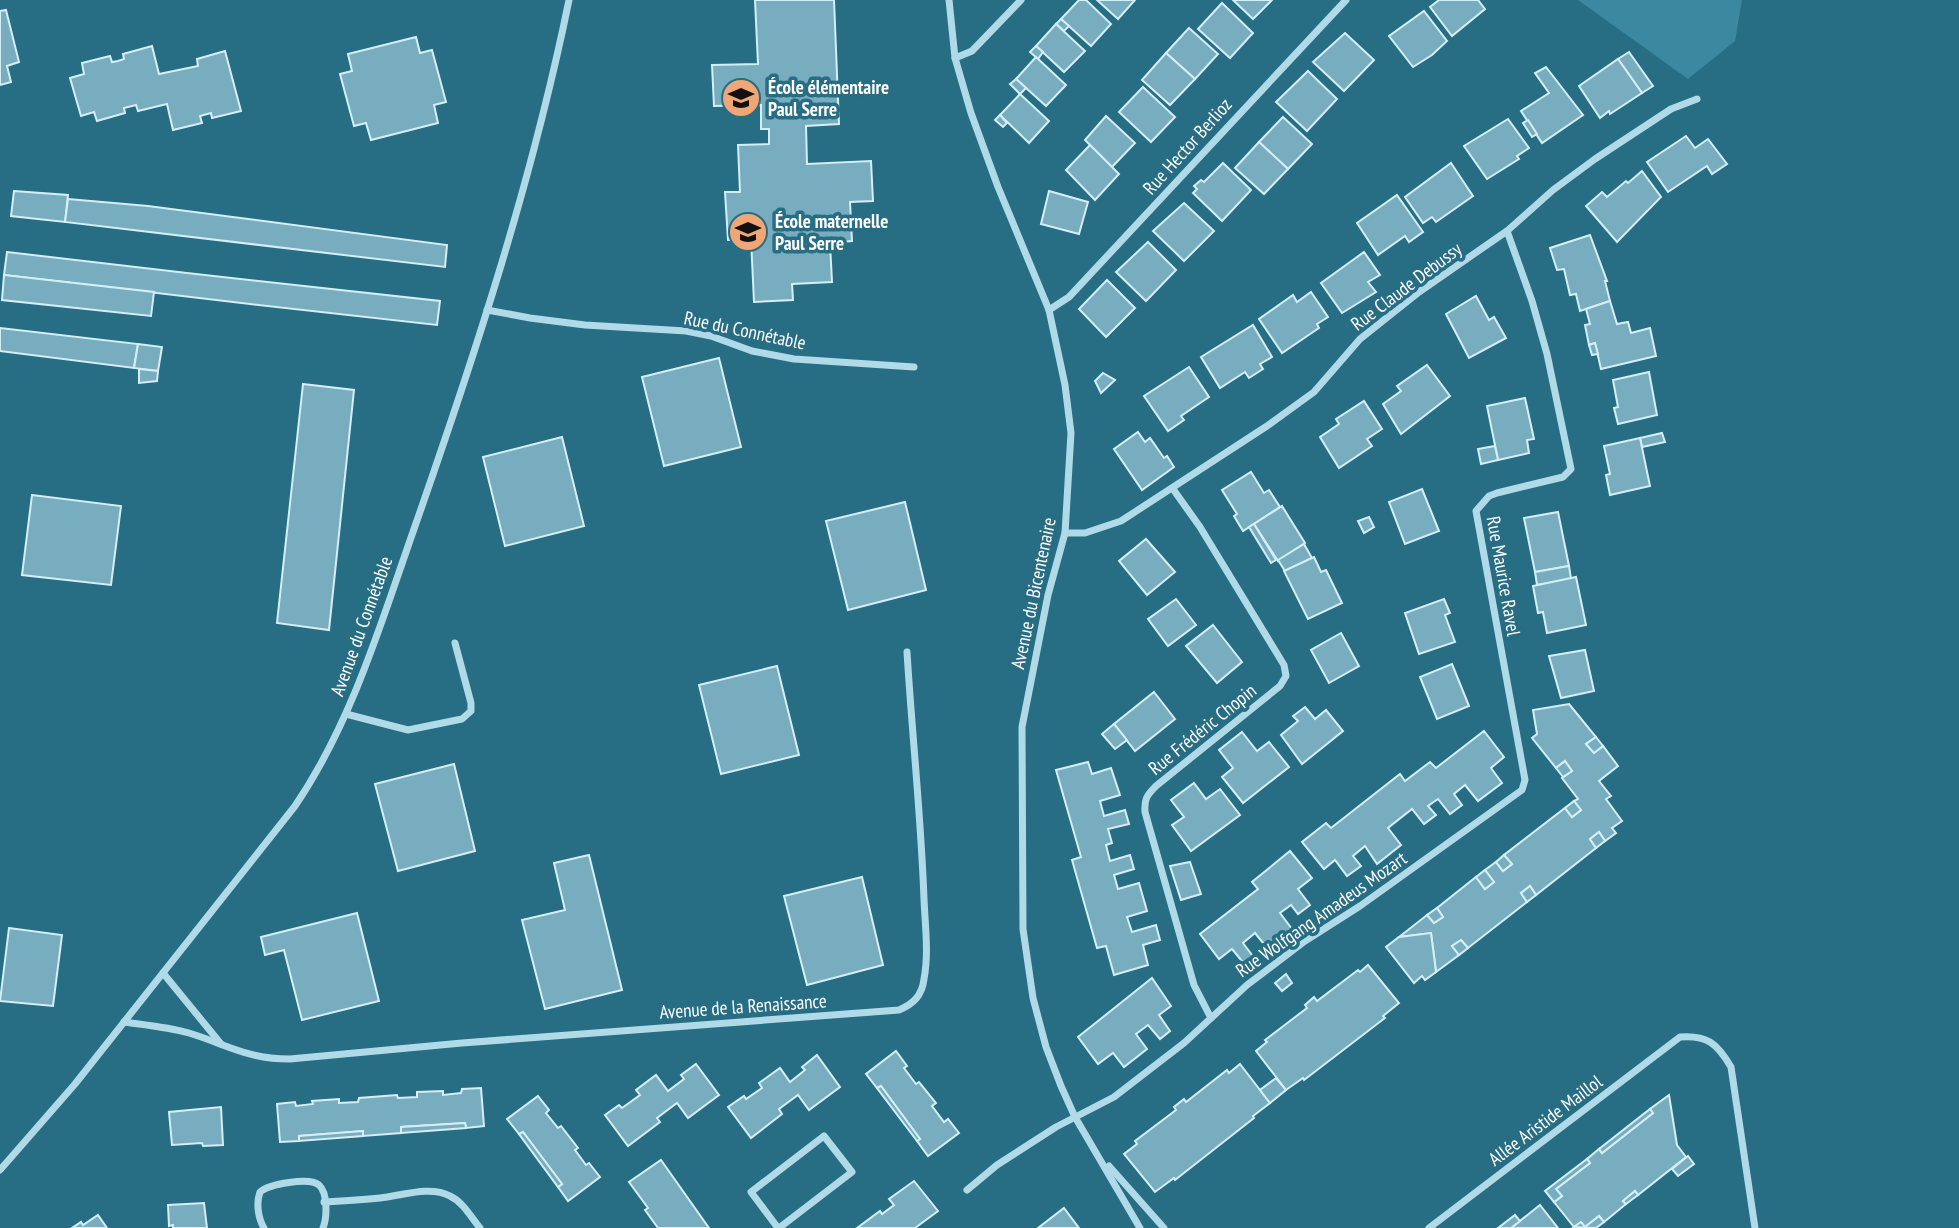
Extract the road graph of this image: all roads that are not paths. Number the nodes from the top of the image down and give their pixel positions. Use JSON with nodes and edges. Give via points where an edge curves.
{"nodes":[{"id":1,"x":569,"y":0,"type":"edge"},
{"id":2,"x":949,"y":0,"type":"edge"},
{"id":3,"x":1021,"y":0,"type":"edge"},
{"id":4,"x":1346,"y":0,"type":"edge"},
{"id":5,"x":956,"y":58,"type":"junction"},
{"id":6,"x":1697,"y":99,"type":"dead end"},
{"id":7,"x":1507,"y":231,"type":"junction"},
{"id":8,"x":487,"y":310,"type":"junction"},
{"id":9,"x":1049,"y":310,"type":"junction"},
{"id":10,"x":914,"y":368,"type":"dead end"},
{"id":11,"x":1172,"y":489,"type":"junction"},
{"id":12,"x":1065,"y":533,"type":"junction"},
{"id":13,"x":455,"y":643,"type":"dead end"},
{"id":14,"x":907,"y":652,"type":"dead end"},
{"id":15,"x":346,"y":713,"type":"junction"},
{"id":16,"x":1522,"y":790,"type":"joint"},
{"id":17,"x":163,"y":973,"type":"junction"},
{"id":18,"x":1211,"y":1018,"type":"junction"},
{"id":19,"x":124,"y":1022,"type":"junction"},
{"id":20,"x":222,"y":1045,"type":"junction"},
{"id":21,"x":1075,"y":1117,"type":"junction"},
{"id":22,"x":1099,"y":1155,"type":"junction"},
{"id":23,"x":0,"y":1170,"type":"edge"},
{"id":24,"x":967,"y":1190,"type":"dead end"},
{"id":25,"x":324,"y":1202,"type":"junction"},
{"id":26,"x":264,"y":1228,"type":"edge"},
{"id":27,"x":323,"y":1228,"type":"edge"},
{"id":28,"x":480,"y":1228,"type":"edge"},
{"id":29,"x":778,"y":1228,"type":"edge"},
{"id":30,"x":1140,"y":1228,"type":"edge"},
{"id":31,"x":1164,"y":1228,"type":"edge"},
{"id":32,"x":1429,"y":1228,"type":"edge"},
{"id":33,"x":1755,"y":1228,"type":"edge"}],
"edges":[{"from":1,"to":8,"type":"street","name":"Avenue du Connétable","via":[[520,205]]},
{"from":2,"to":5,"type":"street","name":"Avenue du Bicentenaire"},
{"from":3,"to":5,"type":"street","via":[[972,51]]},
{"from":4,"to":9,"type":"street","name":"Rue Hector Berlioz","via":[[1069,297]]},
{"from":5,"to":9,"type":"street","name":"Avenue du Bicentenaire","via":[[971,114]]},
{"from":6,"to":7,"type":"street","name":"Rue Claude Debussy","via":[[1671,109],[1595,159]]},
{"from":7,"to":11,"type":"street","name":"Rue Claude Debussy","via":[[1370,330],[1314,392]]},
{"from":7,"to":16,"type":"street","name":"Rue Maurice Ravel","via":[[1547,354],[1571,469],[1563,477],[1489,496],[1476,511],[1525,780]]},
{"from":8,"to":10,"type":"street","name":"Rue du Connétable","via":[[585,325],[686,331],[794,359]]},
{"from":8,"to":15,"type":"street","name":"Avenue du Connétable"},
{"from":9,"to":12,"type":"street","name":"Avenue du Bicentenaire","via":[[1071,433]]},
{"from":11,"to":12,"type":"street","name":"Rue Claude Debussy","via":[[1121,521],[1085,533]]},
{"from":11,"to":18,"type":"street","name":"Rue Frédéric Chopin","via":[[1263,630],[1286,676],[1280,686],[1156,786],[1144,803],[1194,985]]},
{"from":12,"to":21,"type":"street","name":"Avenue du Bicentenaire","via":[[1022,727],[1023,916],[1033,998],[1045,1047]]},
{"from":13,"to":15,"type":"street","via":[[471,704],[471,711],[462,719],[408,730]]},
{"from":14,"to":20,"type":"street","name":"Avenue de la Renaissance","via":[[926,953],[924,981],[912,1005],[899,1010],[290,1059],[265,1059]]},
{"from":15,"to":17,"type":"street","name":"Avenue du Connétable","via":[[315,777],[295,806]]},
{"from":16,"to":18,"type":"street","name":"Rue Wolfgang Amadeus Mozart","via":[[1305,941]]},
{"from":17,"to":19,"type":"street","name":"Avenue du Connétable"},
{"from":17,"to":20,"type":"street"},
{"from":18,"to":21,"type":"street","name":"Rue Wolfgang Amadeus Mozart","via":[[1114,1097]]},
{"from":19,"to":20,"type":"street","via":[[176,1029]]},
{"from":19,"to":23,"type":"street","name":"Avenue du Connétable"},
{"from":21,"to":22,"type":"street","name":"Avenue du Bicentenaire"},
{"from":21,"to":24,"type":"street","name":"Rue Wolfgang Amadeus Mozart","via":[[1005,1160]]},
{"from":22,"to":30,"type":"street","name":"Avenue du Bicentenaire"},
{"from":22,"to":31,"type":"street","name":"Avenue du Bicentenaire"},
{"from":25,"to":26,"type":"street","via":[[323,1191],[310,1181],[265,1187],[258,1198]]},
{"from":25,"to":27,"type":"street"},
{"from":25,"to":28,"type":"street","via":[[444,1193],[454,1197]]},
{"from":29,"to":29,"type":"street","via":[[852,1172],[824,1136],[751,1192]]},
{"from":32,"to":33,"type":"street","name":"Allée Aristide Maillol","via":[[1680,1037],[1697,1036],[1711,1042],[1731,1067]]}]}
